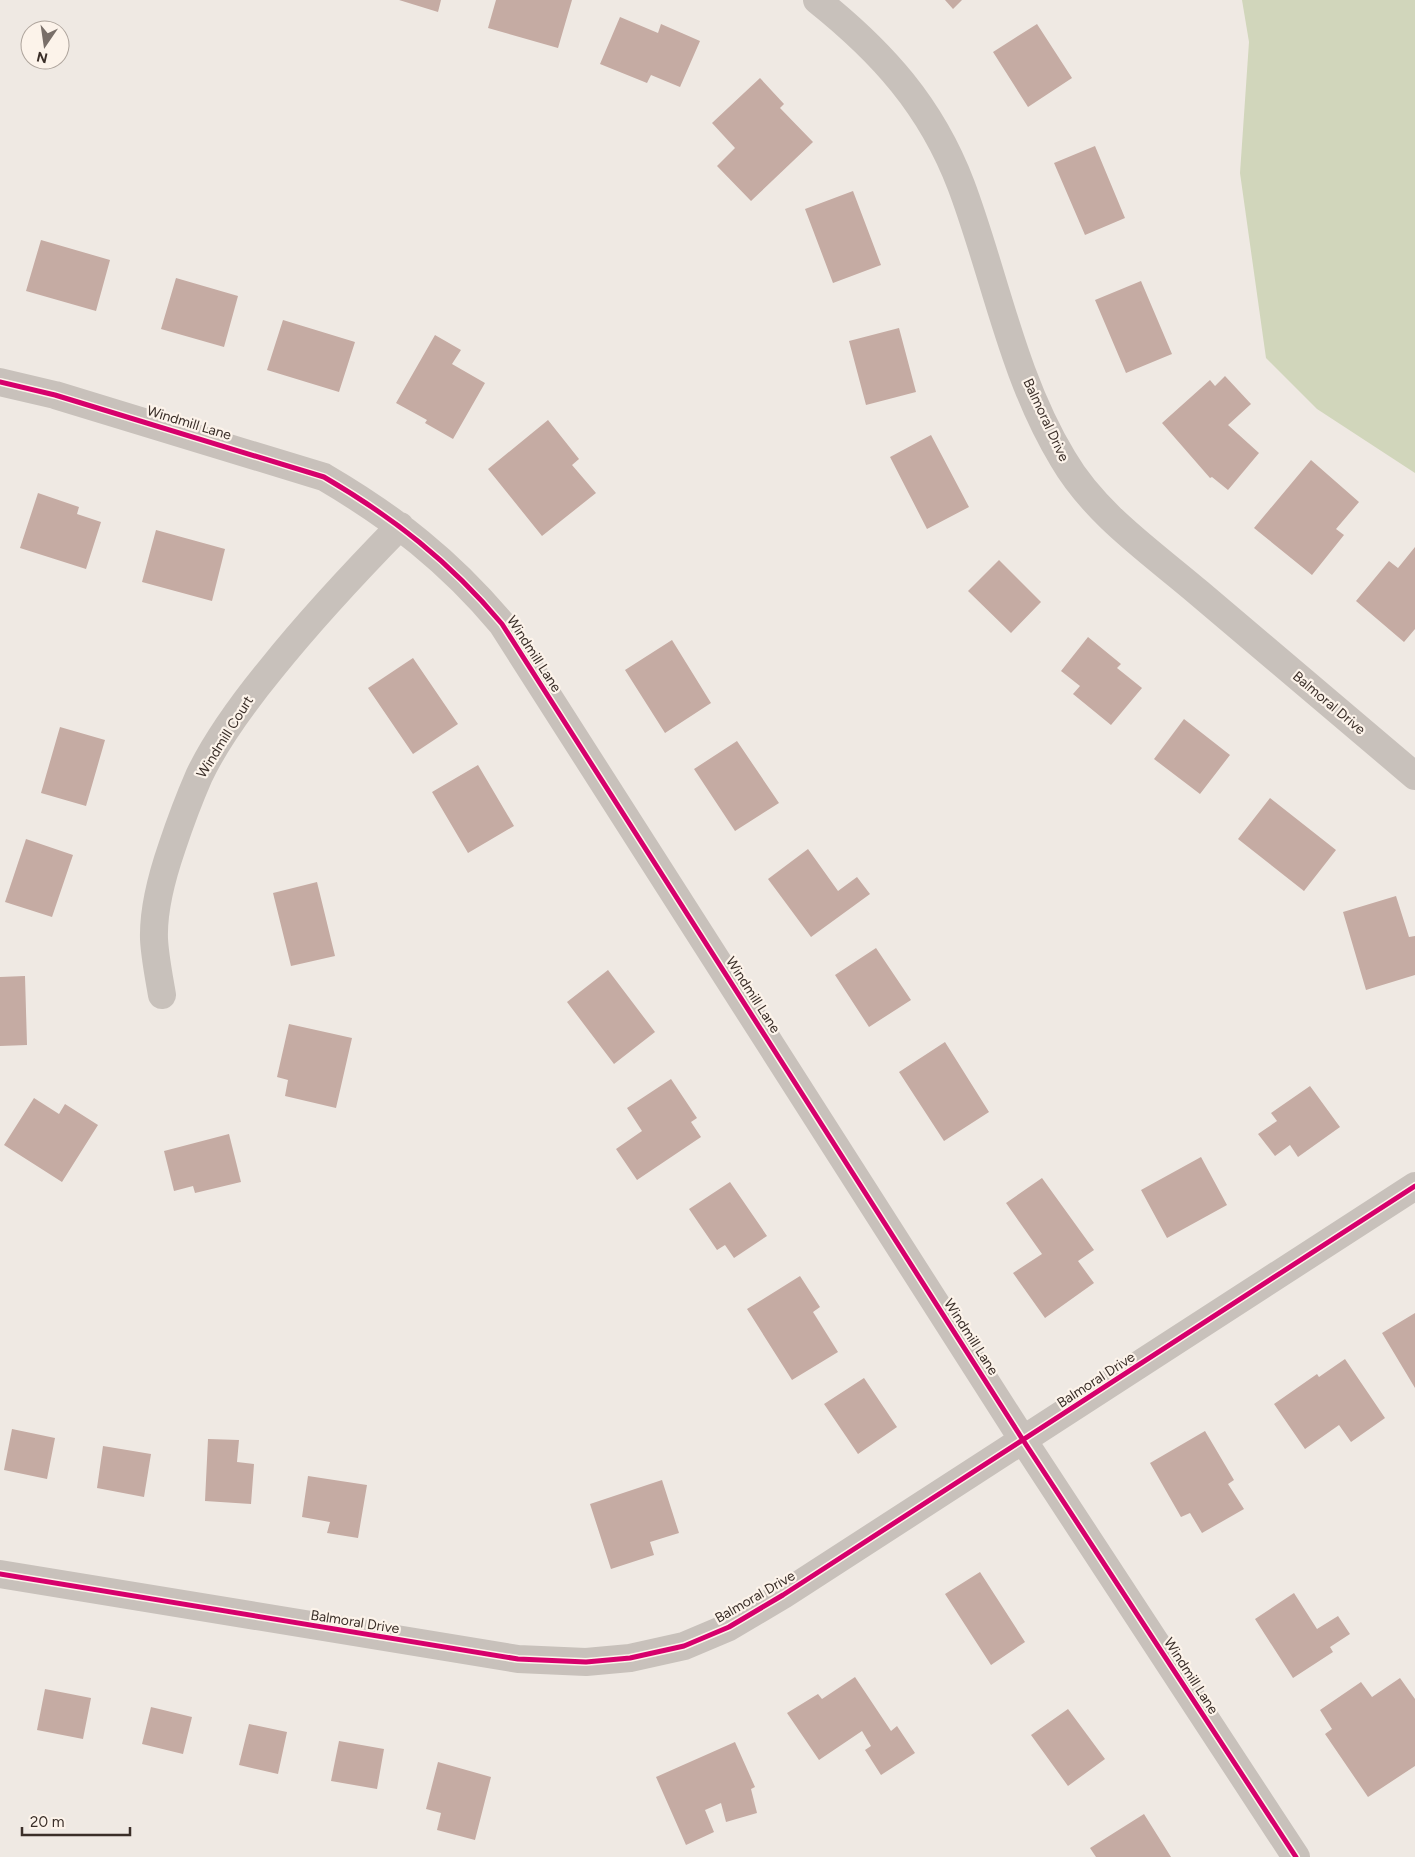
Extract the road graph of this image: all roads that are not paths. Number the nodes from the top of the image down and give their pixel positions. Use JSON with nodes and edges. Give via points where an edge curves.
{"nodes":[{"id":1,"x":817,"y":0,"type":"edge"},
{"id":2,"x":0,"y":382,"type":"edge"},
{"id":3,"x":400,"y":526,"type":"junction"},
{"id":4,"x":1415,"y":776,"type":"edge"},
{"id":5,"x":162,"y":996,"type":"dead end"},
{"id":6,"x":1415,"y":1186,"type":"edge"},
{"id":7,"x":1023,"y":1440,"type":"junction"},
{"id":8,"x":0,"y":1574,"type":"edge"},
{"id":9,"x":1296,"y":1857,"type":"edge"}],
"edges":[{"from":1,"to":4,"type":"street","name":"Balmoral Drive","via":[[867,43],[905,85],[928,118],[960,183],[1038,410],[1063,459],[1090,498]]},
{"from":2,"to":3,"type":"street","name":"Windmill Lane","via":[[115,412],[324,477]]},
{"from":3,"to":5,"type":"street","name":"Windmill Court","via":[[298,636],[250,696],[222,736],[200,776],[161,879],[156,907],[154,939]]},
{"from":3,"to":7,"type":"street","name":"Windmill Lane","via":[[474,590],[502,624]]},
{"from":6,"to":7,"type":"street","name":"Balmoral Drive"},
{"from":7,"to":8,"type":"street","name":"Balmoral Drive","via":[[729,1627],[684,1646],[630,1658],[586,1662],[518,1659]]},
{"from":7,"to":9,"type":"street","name":"Windmill Lane"}]}
